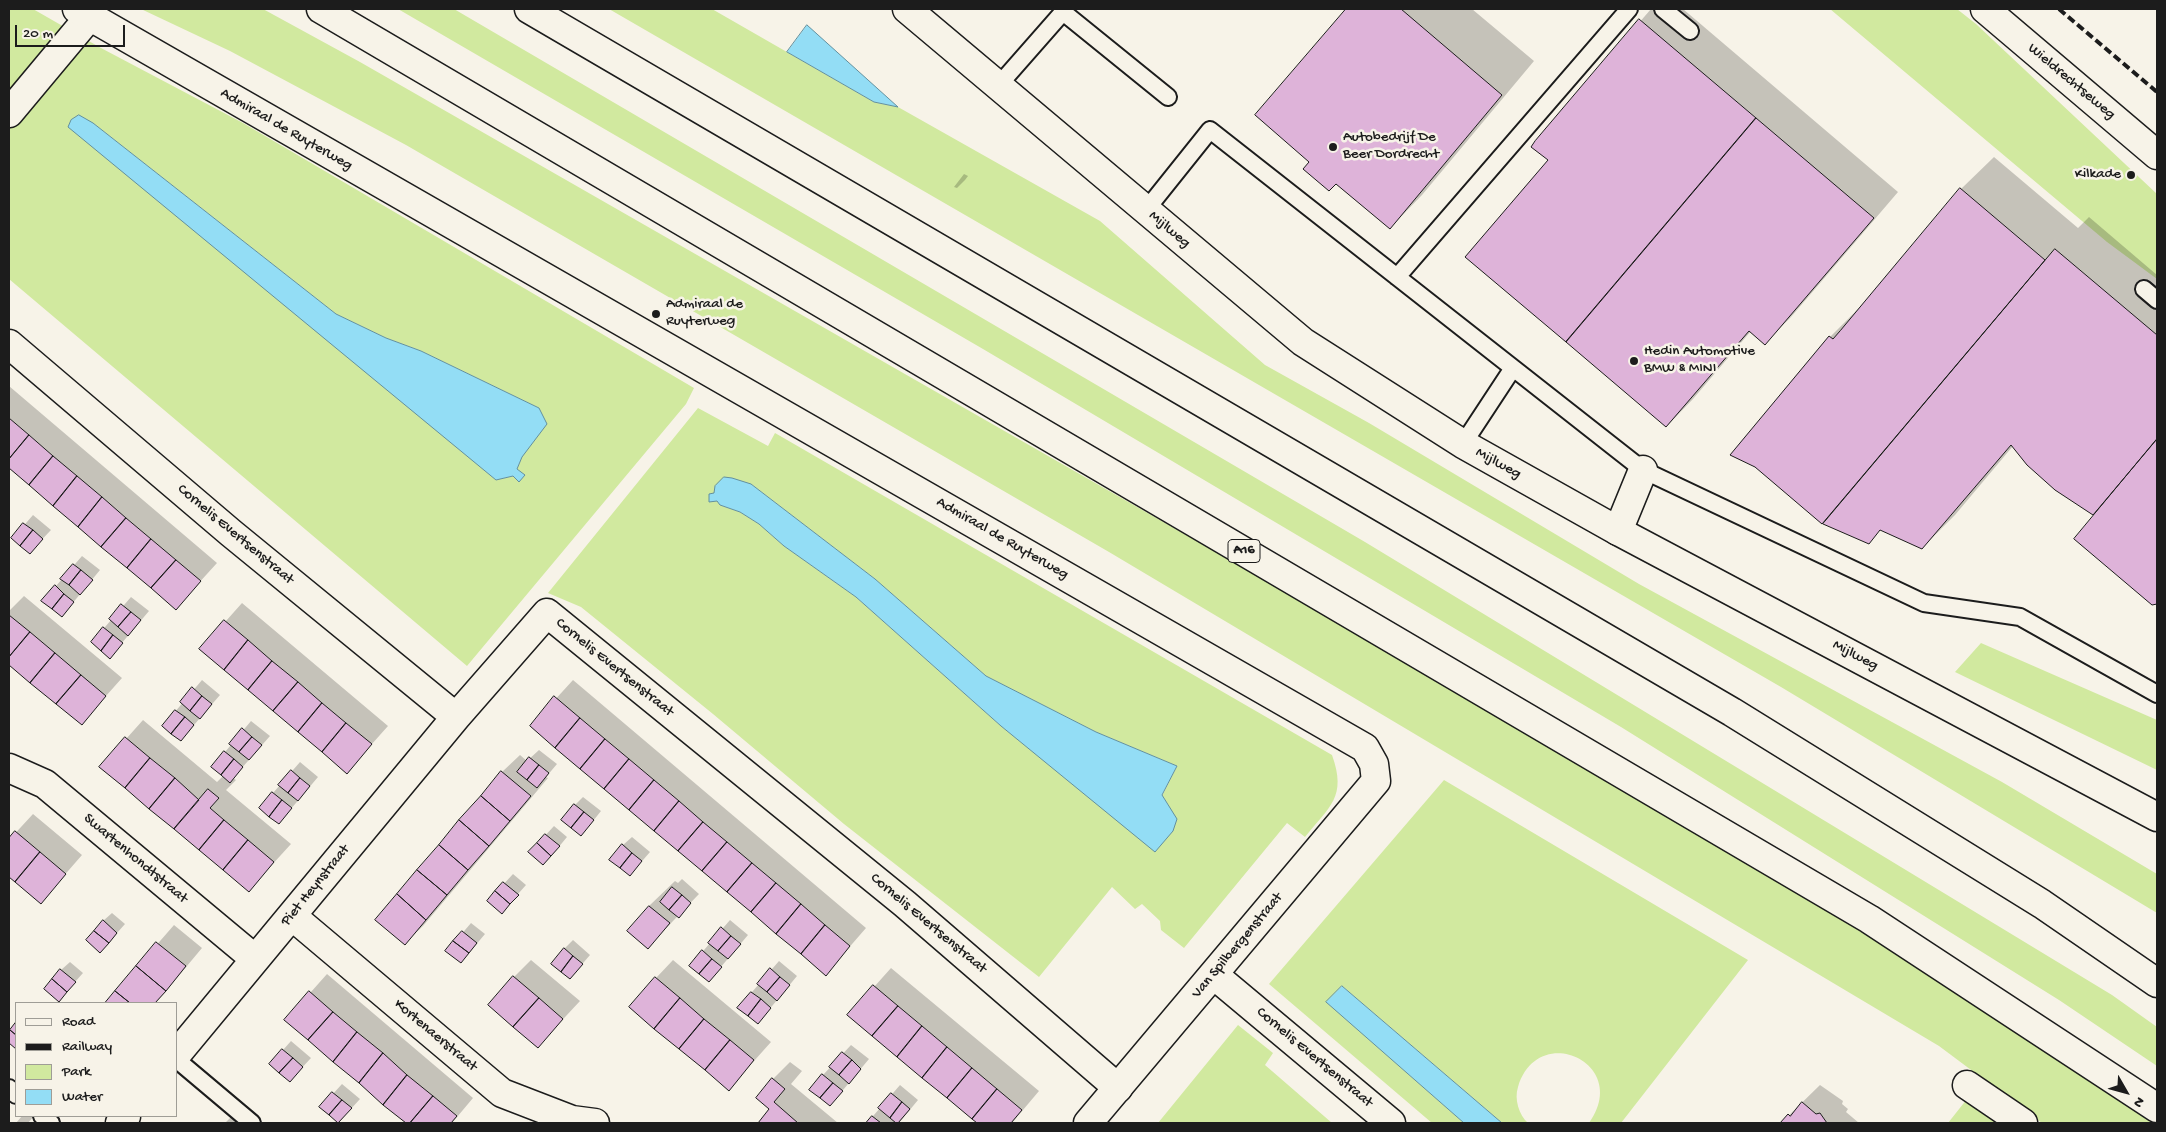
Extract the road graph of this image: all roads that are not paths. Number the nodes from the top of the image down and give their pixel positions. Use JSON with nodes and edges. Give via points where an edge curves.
{"nodes":[{"id":1,"x":322,"y":9,"type":"edge"},
{"id":2,"x":529,"y":9,"type":"edge"},
{"id":3,"x":907,"y":9,"type":"edge"},
{"id":4,"x":1629,"y":9,"type":"edge"},
{"id":5,"x":1663,"y":9,"type":"edge"},
{"id":6,"x":1985,"y":9,"type":"edge"},
{"id":7,"x":1061,"y":10,"type":"edge"},
{"id":8,"x":83,"y":12,"type":"edge"},
{"id":9,"x":1690,"y":32,"type":"dead end"},
{"id":10,"x":998,"y":86,"type":"junction"},
{"id":11,"x":1168,"y":96,"type":"dead end"},
{"id":12,"x":9,"y":113,"type":"edge"},
{"id":13,"x":2157,"y":155,"type":"edge"},
{"id":14,"x":1146,"y":210,"type":"junction"},
{"id":15,"x":1398,"y":277,"type":"junction"},
{"id":16,"x":2144,"y":289,"type":"dead end"},
{"id":17,"x":2157,"y":300,"type":"edge"},
{"id":18,"x":9,"y":344,"type":"edge"},
{"id":19,"x":1513,"y":368,"type":"junction"},
{"id":20,"x":1463,"y":444,"type":"junction"},
{"id":21,"x":1643,"y":470,"type":"junction"},
{"id":22,"x":1618,"y":531,"type":"junction"},
{"id":23,"x":2157,"y":694,"type":"edge"},
{"id":24,"x":456,"y":717,"type":"junction"},
{"id":25,"x":1374,"y":764,"type":"joint"},
{"id":26,"x":9,"y":768,"type":"edge"},
{"id":27,"x":2157,"y":817,"type":"edge"},
{"id":28,"x":292,"y":916,"type":"junction"},
{"id":29,"x":256,"y":959,"type":"junction"},
{"id":30,"x":1214,"y":975,"type":"junction"},
{"id":31,"x":2157,"y":983,"type":"edge"},
{"id":32,"x":178,"y":1053,"type":"edge"},
{"id":33,"x":178,"y":1061,"type":"edge"},
{"id":34,"x":1967,"y":1086,"type":"dead end"},
{"id":35,"x":1118,"y":1088,"type":"junction"},
{"id":36,"x":2157,"y":1108,"type":"edge"},
{"id":37,"x":252,"y":1123,"type":"edge"},
{"id":38,"x":596,"y":1123,"type":"edge"},
{"id":39,"x":1088,"y":1123,"type":"edge"},
{"id":40,"x":1391,"y":1123,"type":"edge"},
{"id":41,"x":2023,"y":1123,"type":"edge"}],
"edges":[{"from":1,"to":36,"type":"main road","number":"A16","via":[[1869,919]]},
{"from":2,"to":31,"type":"main road","via":[[1724,707],[2042,904]]},
{"from":3,"to":10,"type":"main road","name":"Mijlweg"},
{"from":4,"to":15,"type":"lane"},
{"from":5,"to":9,"type":"lane"},
{"from":6,"to":13,"type":"main road","name":"Wieldrechtseweg"},
{"from":7,"to":10,"type":"lane"},
{"from":7,"to":11,"type":"lane"},
{"from":8,"to":12,"type":"main road"},
{"from":8,"to":25,"type":"main road","name":"Admiraal de Ruyterweg","via":[[1365,748]]},
{"from":10,"to":14,"type":"main road","name":"Mijlweg"},
{"from":14,"to":15,"type":"lane","via":[[1210,130]]},
{"from":14,"to":20,"type":"main road","name":"Mijlweg","via":[[1303,342]]},
{"from":15,"to":19,"type":"lane"},
{"from":16,"to":17,"type":"lane"},
{"from":18,"to":24,"type":"main road","name":"Cornelis Evertsenstraat"},
{"from":19,"to":20,"type":"lane"},
{"from":19,"to":21,"type":"lane"},
{"from":20,"to":22,"type":"main road","name":"Mijlweg"},
{"from":21,"to":22,"type":"main road"},
{"from":21,"to":23,"type":"lane","via":[[1924,603],[2020,617]]},
{"from":22,"to":27,"type":"main road","name":"Mijlweg"},
{"from":24,"to":28,"type":"main road","name":"Piet Heynstraat"},
{"from":24,"to":35,"type":"main road","name":"Cornelis Evertsenstraat","via":[[546,613],[905,904]]},
{"from":25,"to":30,"type":"main road","name":"Van Spilbergenstraat","via":[[1376,781]]},
{"from":26,"to":29,"type":"main road","name":"Swartenhondtstraat","via":[[45,784]]},
{"from":28,"to":29,"type":"main road","name":"Piet Heynstraat"},
{"from":28,"to":38,"type":"main road","name":"Kortenaerstraat","via":[[502,1093],[572,1120]]},
{"from":29,"to":32,"type":"main road","name":"Piet Heynstraat"},
{"from":30,"to":35,"type":"main road","name":"Van Spilbergenstraat"},
{"from":30,"to":40,"type":"main road","name":"Cornelis Evertsenstraat"},
{"from":33,"to":37,"type":"lane"},
{"from":34,"to":41,"type":"main road"},
{"from":35,"to":39,"type":"main road","name":"Van Spilbergenstraat"}]}
